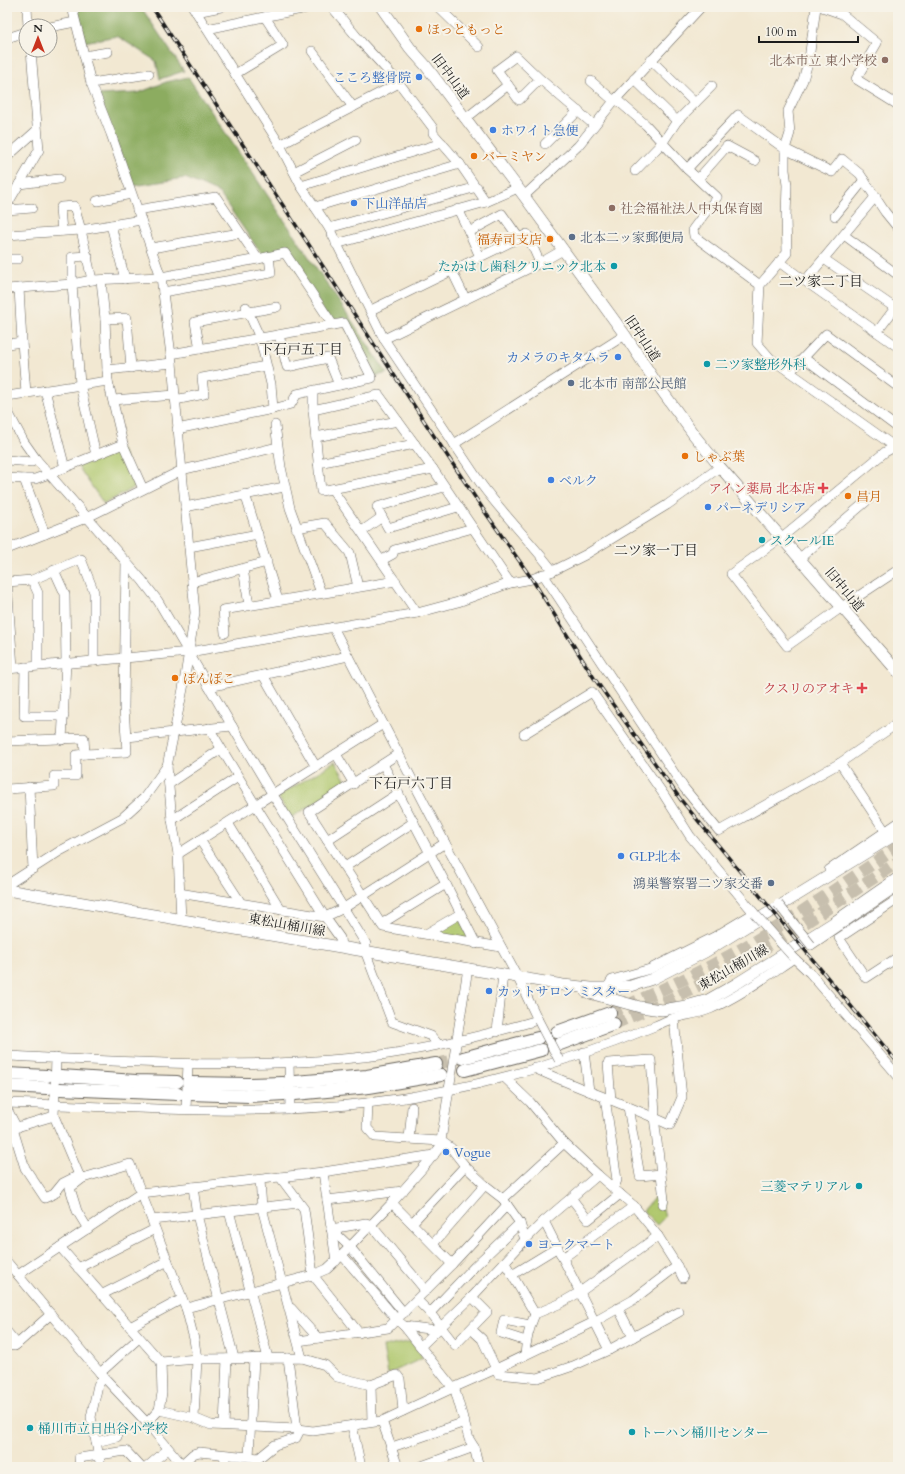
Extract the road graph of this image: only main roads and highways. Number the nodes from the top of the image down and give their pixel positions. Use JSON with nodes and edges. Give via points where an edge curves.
{"nodes":[{"id":1,"x":381,"y":7,"type":"edge"},
{"id":2,"x":898,"y":672,"type":"edge"},
{"id":3,"x":898,"y":833,"type":"edge"},
{"id":4,"x":898,"y":878,"type":"edge"},
{"id":5,"x":7,"y":890,"type":"edge"},
{"id":6,"x":563,"y":985,"type":"junction"},
{"id":7,"x":612,"y":1019,"type":"tunnel mouth"},
{"id":8,"x":538,"y":1038,"type":"dead end"},
{"id":9,"x":559,"y":1038,"type":"dead end"},
{"id":10,"x":541,"y":1050,"type":"dead end"},
{"id":11,"x":439,"y":1070,"type":"tunnel mouth"},
{"id":12,"x":7,"y":1074,"type":"edge"},
{"id":13,"x":47,"y":1076,"type":"dead end"},
{"id":14,"x":61,"y":1076,"type":"dead end"},
{"id":15,"x":7,"y":1086,"type":"edge"},
{"id":16,"x":47,"y":1088,"type":"dead end"},
{"id":17,"x":60,"y":1089,"type":"dead end"},
{"id":18,"x":190,"y":1089,"type":"dead end"}],
"edges":[{"from":1,"to":2,"type":"main road","name":"旧中山道","via":[[521,192],[694,435]]},
{"from":3,"to":6,"type":"main road","name":"東松山桶川線","via":[[705,952],[652,979],[631,986],[607,988]]},
{"from":4,"to":6,"type":"main road","name":"東松山桶川線","via":[[833,923],[708,1000],[662,1010],[640,1007]]},
{"from":5,"to":6,"type":"main road","name":"東松山桶川線"},
{"from":7,"to":9,"type":"highway"},
{"from":8,"to":10,"type":"highway","via":[[464,1064]]},
{"from":11,"to":18,"type":"highway","via":[[367,1076],[289,1088],[248,1084]]},
{"from":12,"to":13,"type":"highway"},
{"from":14,"to":17,"type":"highway","via":[[177,1088]]},
{"from":15,"to":16,"type":"highway"}]}
